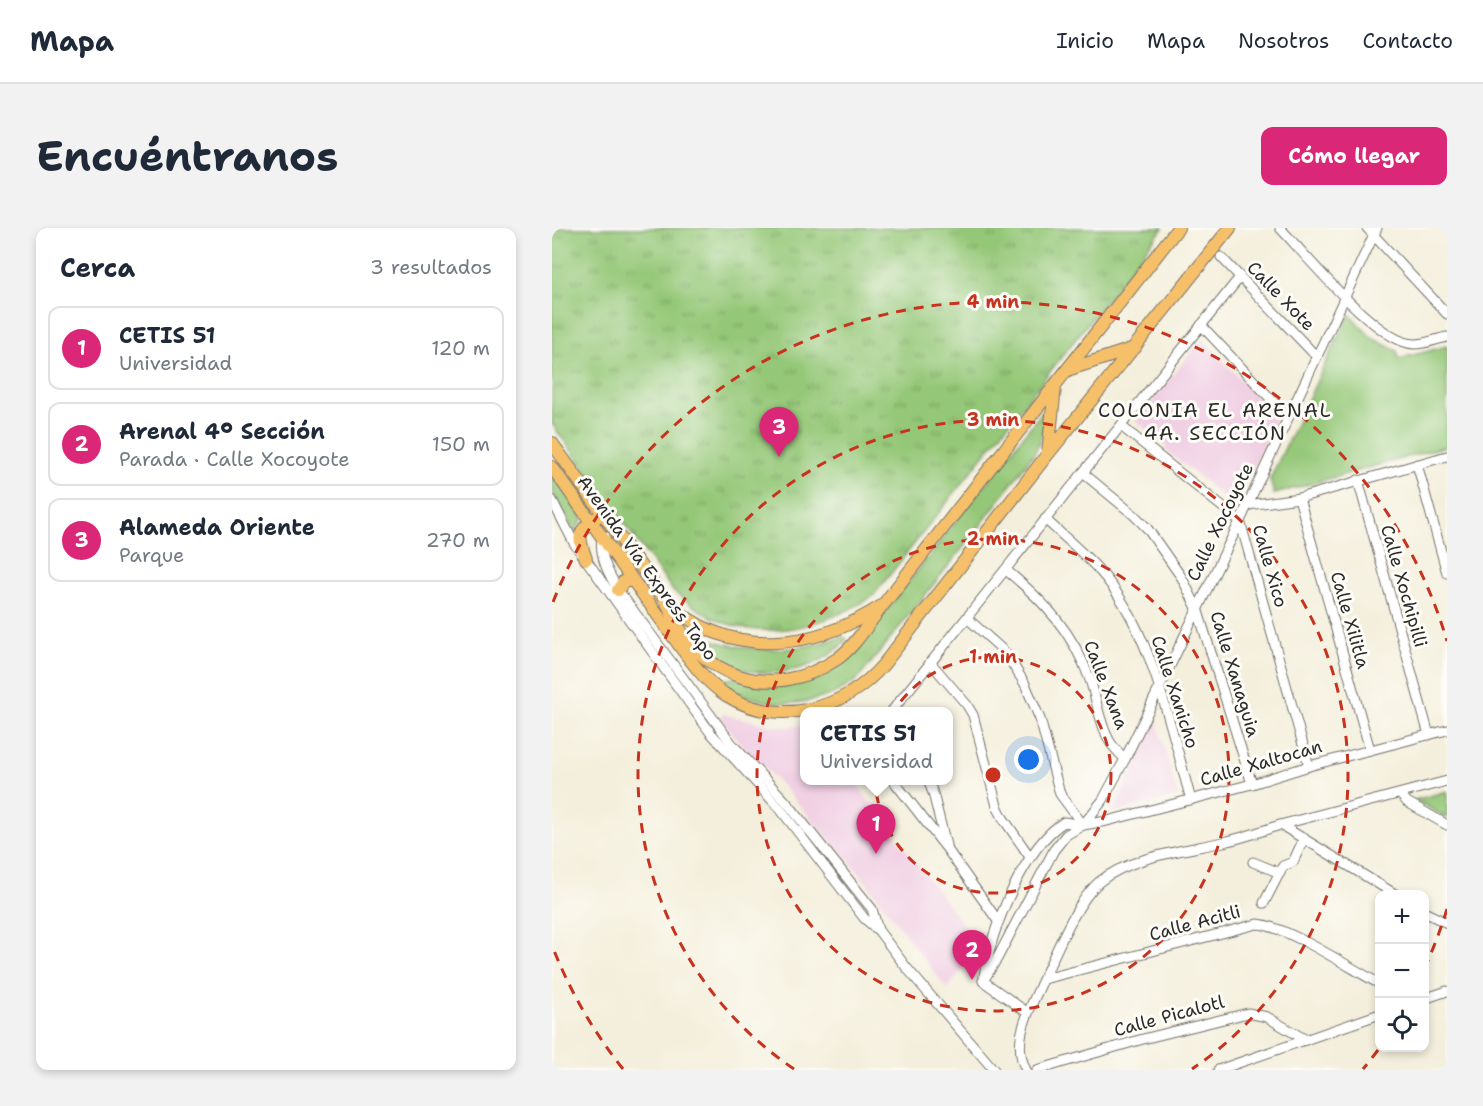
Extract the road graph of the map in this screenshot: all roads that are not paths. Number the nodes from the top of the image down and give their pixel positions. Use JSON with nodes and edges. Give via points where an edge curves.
{"nodes":[{"id":1,"x":1178,"y":228,"type":"edge"},
{"id":2,"x":1230,"y":228,"type":"edge"},
{"id":3,"x":1280,"y":228,"type":"edge"},
{"id":4,"x":1372,"y":230,"type":"edge"},
{"id":5,"x":1221,"y":257,"type":"dead end"},
{"id":6,"x":1240,"y":277,"type":"junction"},
{"id":7,"x":1346,"y":298,"type":"junction"},
{"id":8,"x":1447,"y":314,"type":"edge"},
{"id":9,"x":1201,"y":325,"type":"junction"},
{"id":10,"x":1447,"y":337,"type":"edge"},
{"id":11,"x":1135,"y":347,"type":"junction"},
{"id":12,"x":1317,"y":357,"type":"junction"},
{"id":13,"x":1067,"y":370,"type":"junction"},
{"id":14,"x":1055,"y":386,"type":"junction"},
{"id":15,"x":1288,"y":417,"type":"junction"},
{"id":16,"x":1121,"y":426,"type":"junction"},
{"id":17,"x":552,"y":442,"type":"edge"},
{"id":18,"x":1048,"y":454,"type":"junction"},
{"id":19,"x":1447,"y":456,"type":"edge"},
{"id":20,"x":1417,"y":464,"type":"junction"},
{"id":21,"x":552,"y":468,"type":"edge"},
{"id":22,"x":1083,"y":474,"type":"junction"},
{"id":23,"x":1358,"y":480,"type":"junction"},
{"id":24,"x":1299,"y":498,"type":"junction"},
{"id":25,"x":552,"y":500,"type":"edge"},
{"id":26,"x":1248,"y":505,"type":"junction"},
{"id":27,"x":602,"y":514,"type":"junction"},
{"id":28,"x":1045,"y":519,"type":"junction"},
{"id":29,"x":1240,"y":521,"type":"junction"},
{"id":30,"x":590,"y":522,"type":"junction"},
{"id":31,"x":613,"y":529,"type":"junction"},
{"id":32,"x":602,"y":538,"type":"junction"},
{"id":33,"x":586,"y":559,"type":"junction"},
{"id":34,"x":1006,"y":570,"type":"junction"},
{"id":35,"x":1447,"y":573,"type":"edge"},
{"id":36,"x":632,"y":581,"type":"junction"},
{"id":37,"x":618,"y":590,"type":"junction"},
{"id":38,"x":665,"y":600,"type":"junction"},
{"id":39,"x":883,"y":605,"type":"junction"},
{"id":40,"x":1197,"y":608,"type":"junction"},
{"id":41,"x":967,"y":618,"type":"junction"},
{"id":42,"x":930,"y":662,"type":"junction"},
{"id":43,"x":725,"y":671,"type":"junction"},
{"id":44,"x":715,"y":687,"type":"junction"},
{"id":45,"x":1159,"y":687,"type":"junction"},
{"id":46,"x":823,"y":707,"type":"edge"},
{"id":47,"x":894,"y":707,"type":"edge"},
{"id":48,"x":800,"y":710,"type":"edge"},
{"id":49,"x":1447,"y":730,"type":"edge"},
{"id":50,"x":1429,"y":735,"type":"junction"},
{"id":51,"x":1370,"y":750,"type":"junction"},
{"id":52,"x":1125,"y":759,"type":"junction"},
{"id":53,"x":1309,"y":766,"type":"junction"},
{"id":54,"x":1447,"y":781,"type":"edge"},
{"id":55,"x":1252,"y":784,"type":"junction"},
{"id":56,"x":897,"y":785,"type":"edge"},
{"id":57,"x":930,"y":785,"type":"edge"},
{"id":58,"x":1400,"y":794,"type":"junction"},
{"id":59,"x":1191,"y":800,"type":"junction"},
{"id":60,"x":1083,"y":825,"type":"junction"},
{"id":61,"x":1281,"y":825,"type":"junction"},
{"id":62,"x":1447,"y":825,"type":"edge"},
{"id":63,"x":1304,"y":838,"type":"junction"},
{"id":64,"x":946,"y":849,"type":"junction"},
{"id":65,"x":1030,"y":857,"type":"junction"},
{"id":66,"x":1253,"y":862,"type":"dead end"},
{"id":67,"x":1280,"y":873,"type":"junction"},
{"id":68,"x":1388,"y":890,"type":"edge"},
{"id":69,"x":1264,"y":903,"type":"dead end"},
{"id":70,"x":1429,"y":914,"type":"edge"},
{"id":71,"x":998,"y":921,"type":"junction"},
{"id":72,"x":1447,"y":923,"type":"edge"},
{"id":73,"x":878,"y":930,"type":"junction"},
{"id":74,"x":1044,"y":978,"type":"junction"},
{"id":75,"x":983,"y":981,"type":"junction"},
{"id":76,"x":1375,"y":981,"type":"edge"},
{"id":77,"x":1447,"y":991,"type":"edge"},
{"id":78,"x":1428,"y":998,"type":"edge"},
{"id":79,"x":1028,"y":1013,"type":"junction"},
{"id":80,"x":1375,"y":1016,"type":"edge"},
{"id":81,"x":1306,"y":1040,"type":"junction"},
{"id":82,"x":994,"y":1070,"type":"edge"},
{"id":83,"x":1026,"y":1070,"type":"edge"},
{"id":84,"x":1037,"y":1070,"type":"edge"},
{"id":85,"x":1218,"y":1070,"type":"edge"}],
"edges":[{"from":1,"to":13,"type":"main road"},
{"from":2,"to":11,"type":"main road","name":"Avenida Vía Express Tapo"},
{"from":3,"to":7,"type":"street"},
{"from":4,"to":7,"type":"street","name":"Calle Xocoyote"},
{"from":4,"to":8,"type":"street"},
{"from":5,"to":6,"type":"street","name":"Calle Xote"},
{"from":6,"to":9,"type":"street"},
{"from":6,"to":12,"type":"street","name":"Calle Xote"},
{"from":7,"to":10,"type":"street","via":[[1377,327],[1402,342],[1415,344]]},
{"from":7,"to":12,"type":"street","name":"Calle Xocoyote"},
{"from":9,"to":15,"type":"street"},
{"from":9,"to":16,"type":"street"},
{"from":11,"to":13,"type":"main road"},
{"from":11,"to":18,"type":"main road","name":"Avenida Vía Express Tapo"},
{"from":12,"to":15,"type":"street","name":"Calle Xocoyote"},
{"from":13,"to":14,"type":"main road"},
{"from":14,"to":18,"type":"main road"},
{"from":14,"to":39,"type":"main road"},
{"from":15,"to":26,"type":"street","name":"Calle Xocoyote"},
{"from":16,"to":22,"type":"street"},
{"from":16,"to":29,"type":"street","name":"Calle Xico"},
{"from":17,"to":27,"type":"main road","name":"Avenida Vía Express Tapo"},
{"from":18,"to":46,"type":"main road","name":"Avenida Vía Express Tapo","via":[[883,665],[856,690]]},
{"from":19,"to":20,"type":"street"},
{"from":20,"to":23,"type":"street"},
{"from":20,"to":35,"type":"street"},
{"from":21,"to":30,"type":"main road","name":"Avenida Vía Express Tapo"},
{"from":22,"to":28,"type":"street"},
{"from":22,"to":40,"type":"street","name":"Calle Xanaguia","via":[[1147,528],[1182,578]]},
{"from":23,"to":24,"type":"street"},
{"from":23,"to":50,"type":"street","name":"Calle Xochipilli"},
{"from":24,"to":26,"type":"street"},
{"from":24,"to":51,"type":"street","name":"Calle Xilitla"},
{"from":25,"to":33,"type":"street"},
{"from":26,"to":29,"type":"street","name":"Calle Xocoyote"},
{"from":27,"to":30,"type":"main road"},
{"from":27,"to":31,"type":"main road","name":"Avenida Vía Express Tapo"},
{"from":28,"to":34,"type":"street"},
{"from":28,"to":45,"type":"street","name":"Calle Xanicho","via":[[1113,588],[1140,636]]},
{"from":29,"to":40,"type":"street","name":"Calle Xocoyote"},
{"from":29,"to":53,"type":"street","name":"Calle Xico"},
{"from":30,"to":32,"type":"main road","name":"Avenida Vía Express Tapo"},
{"from":30,"to":33,"type":"main road","via":[[580,536]]},
{"from":31,"to":32,"type":"street"},
{"from":31,"to":38,"type":"main road","name":"Avenida Vía Express Tapo"},
{"from":32,"to":36,"type":"main road","name":"Avenida Vía Express Tapo"},
{"from":32,"to":37,"type":"street","via":[[602,555]]},
{"from":33,"to":73,"type":"street","via":[[710,732],[781,810],[864,918]]},
{"from":34,"to":41,"type":"street"},
{"from":34,"to":52,"type":"street","name":"Calle Xana","via":[[1056,616],[1076,647],[1104,730]]},
{"from":36,"to":37,"type":"main road","via":[[624,581]]},
{"from":36,"to":44,"type":"main road","name":"Avenida Vía Express Tapo","via":[[696,668]]},
{"from":37,"to":73,"type":"street","via":[[732,744],[788,804],[872,909]]},
{"from":38,"to":39,"type":"main road","via":[[695,624],[714,633],[772,642],[826,634]]},
{"from":38,"to":43,"type":"main road","via":[[689,644]]},
{"from":39,"to":43,"type":"main road","via":[[839,658],[808,674],[772,680]]},
{"from":40,"to":45,"type":"street","name":"Calle Xocoyote"},
{"from":40,"to":55,"type":"street","name":"Calle Xanaguia"},
{"from":41,"to":42,"type":"street"},
{"from":41,"to":60,"type":"street","via":[[1005,652],[1025,684],[1040,719],[1060,794]]},
{"from":42,"to":47,"type":"street"},
{"from":42,"to":65,"type":"street","via":[[973,716],[997,806]]},
{"from":43,"to":44,"type":"main road"},
{"from":44,"to":48,"type":"main road","name":"Avenida Vía Express Tapo","via":[[762,710]]},
{"from":45,"to":52,"type":"street","name":"Calle Xocoyote"},
{"from":45,"to":59,"type":"street","name":"Calle Xanicho"},
{"from":49,"to":50,"type":"street","name":"Calle Xaltocan"},
{"from":50,"to":51,"type":"street","name":"Calle Xaltocan"},
{"from":51,"to":53,"type":"street","name":"Calle Xaltocan"},
{"from":52,"to":60,"type":"street","name":"Calle Xocoyote","via":[[1103,800]]},
{"from":53,"to":55,"type":"street","name":"Calle Xaltocan"},
{"from":54,"to":58,"type":"street"},
{"from":55,"to":59,"type":"street","name":"Calle Xaltocan"},
{"from":56,"to":64,"type":"street"},
{"from":57,"to":64,"type":"street"},
{"from":58,"to":61,"type":"street"},
{"from":58,"to":62,"type":"street"},
{"from":59,"to":60,"type":"street","name":"Calle Xaltocan"},
{"from":60,"to":65,"type":"street","via":[[1064,822],[1043,838]]},
{"from":60,"to":75,"type":"street","name":"Calle Xocoyote","via":[[1054,850]]},
{"from":61,"to":63,"type":"street"},
{"from":61,"to":74,"type":"street","via":[[1123,867],[1094,887],[1080,904]]},
{"from":63,"to":67,"type":"street","via":[[1293,862],[1283,866]]},
{"from":63,"to":68,"type":"street"},
{"from":64,"to":71,"type":"street"},
{"from":65,"to":71,"type":"street"},
{"from":66,"to":67,"type":"street"},
{"from":67,"to":69,"type":"street"},
{"from":70,"to":72,"type":"street"},
{"from":71,"to":75,"type":"street"},
{"from":73,"to":82,"type":"street"},
{"from":74,"to":76,"type":"street","name":"Calle Acitli","via":[[1257,924],[1283,931]]},
{"from":74,"to":79,"type":"street"},
{"from":75,"to":79,"type":"street"},
{"from":77,"to":78,"type":"street"},
{"from":79,"to":83,"type":"street","via":[[1020,1035]]},
{"from":80,"to":81,"type":"street"},
{"from":81,"to":84,"type":"street","name":"Calle Picalotl","via":[[1267,1017],[1248,1012]]},
{"from":81,"to":85,"type":"street"}]}
